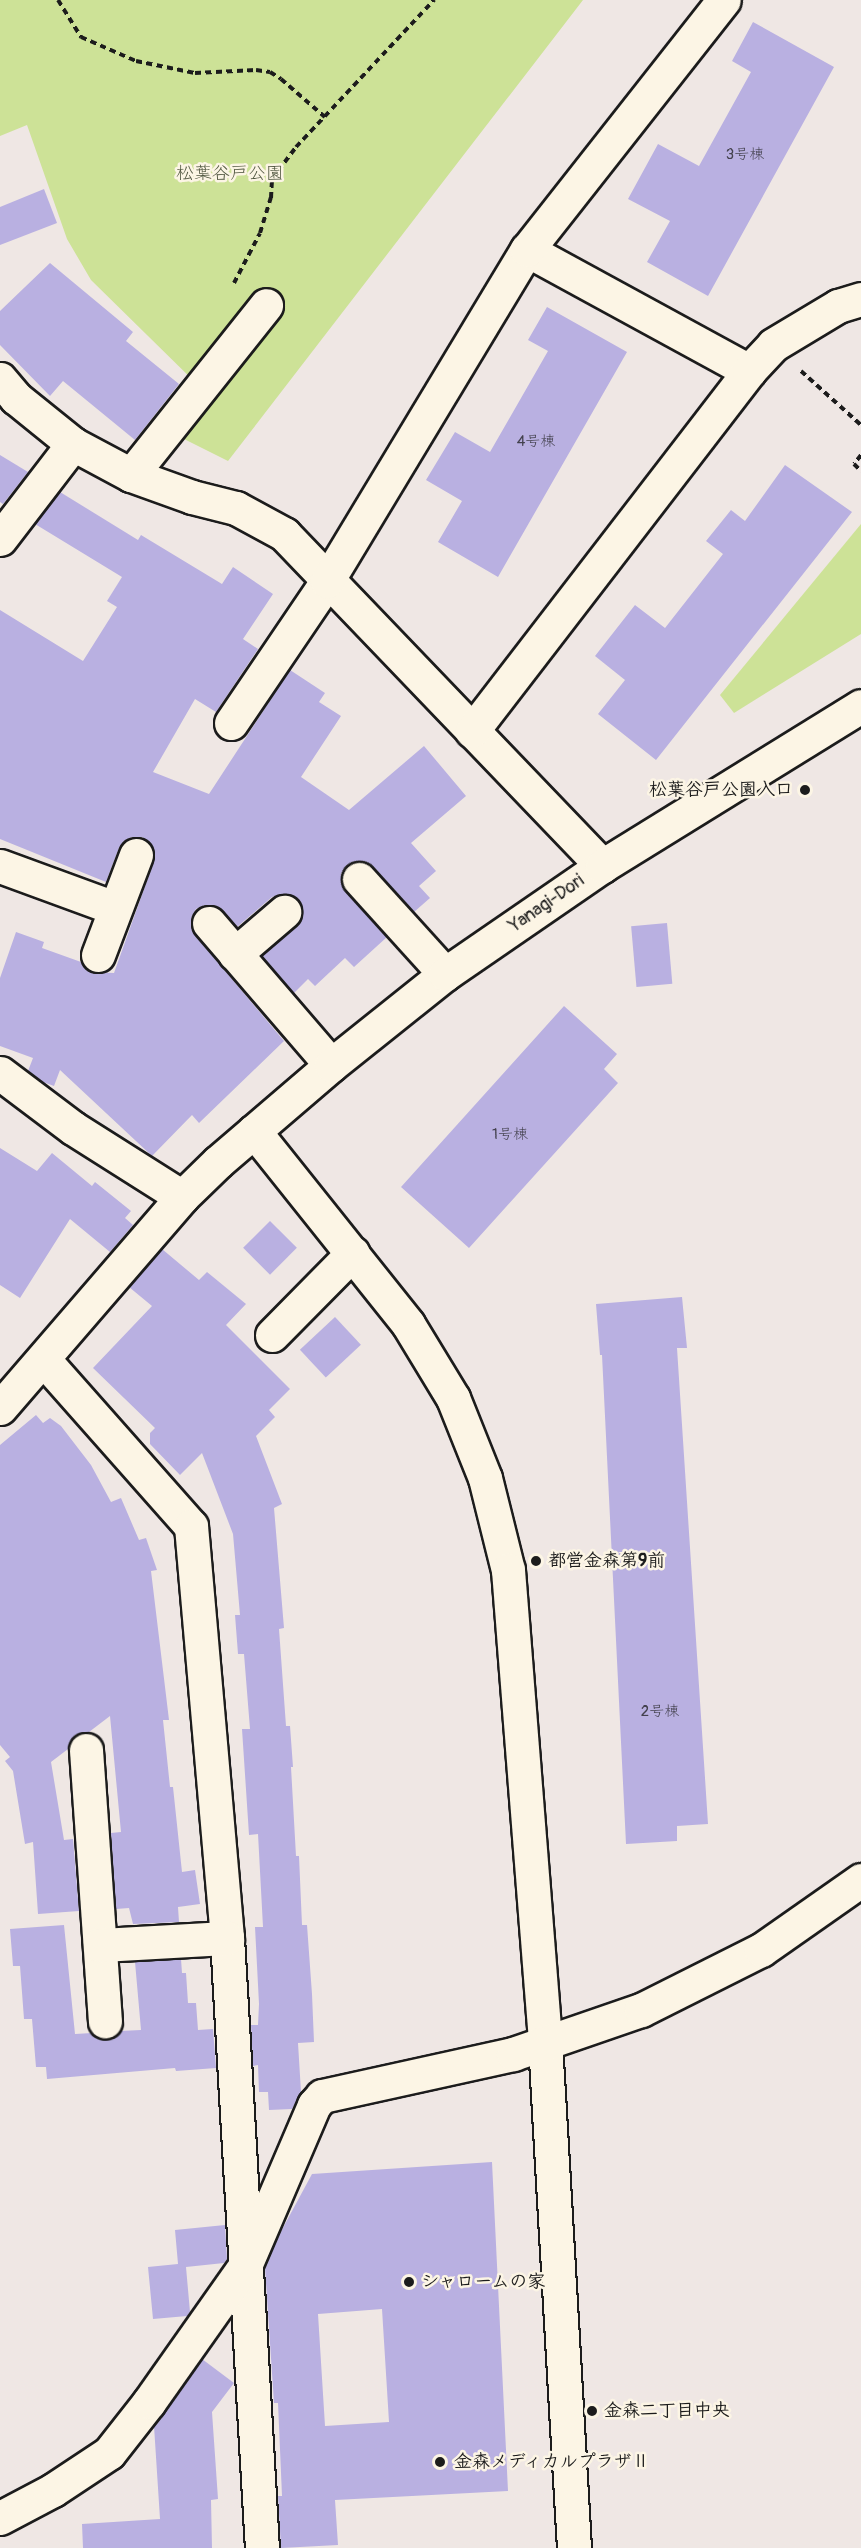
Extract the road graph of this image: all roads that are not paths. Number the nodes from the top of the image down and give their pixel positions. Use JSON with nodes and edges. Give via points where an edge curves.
{"nodes":[{"id":1,"x":724,"y":0,"type":"edge"},
{"id":2,"x":527,"y":250,"type":"junction"},
{"id":3,"x":861,"y":299,"type":"edge"},
{"id":4,"x":266,"y":305,"type":"dead end"},
{"id":5,"x":749,"y":371,"type":"junction"},
{"id":6,"x":0,"y":379,"type":"edge"},
{"id":7,"x":74,"y":444,"type":"junction"},
{"id":8,"x":131,"y":474,"type":"junction"},
{"id":9,"x":0,"y":539,"type":"edge"},
{"id":10,"x":327,"y":581,"type":"junction"},
{"id":11,"x":861,"y":706,"type":"edge"},
{"id":12,"x":231,"y":723,"type":"dead end"},
{"id":13,"x":472,"y":731,"type":"junction"},
{"id":14,"x":136,"y":855,"type":"dead end"},
{"id":15,"x":602,"y":866,"type":"junction"},
{"id":16,"x":0,"y":867,"type":"edge"},
{"id":17,"x":359,"y":879,"type":"dead end"},
{"id":18,"x":115,"y":908,"type":"junction"},
{"id":19,"x":284,"y":912,"type":"dead end"},
{"id":20,"x":209,"y":923,"type":"dead end"},
{"id":21,"x":236,"y":954,"type":"junction"},
{"id":22,"x":98,"y":955,"type":"dead end"},
{"id":23,"x":445,"y":974,"type":"junction"},
{"id":24,"x":331,"y":1065,"type":"junction"},
{"id":25,"x":0,"y":1072,"type":"edge"},
{"id":26,"x":254,"y":1131,"type":"junction"},
{"id":27,"x":182,"y":1197,"type":"junction"},
{"id":28,"x":353,"y":1253,"type":"junction"},
{"id":29,"x":272,"y":1335,"type":"dead end"},
{"id":30,"x":44,"y":1360,"type":"junction"},
{"id":31,"x":0,"y":1408,"type":"edge"},
{"id":32,"x":86,"y":1750,"type":"dead end"},
{"id":33,"x":861,"y":1880,"type":"edge"},
{"id":34,"x":227,"y":1938,"type":"junction"},
{"id":35,"x":100,"y":1946,"type":"junction"},
{"id":36,"x":105,"y":2021,"type":"dead end"},
{"id":37,"x":545,"y":2042,"type":"junction"},
{"id":38,"x":245,"y":2266,"type":"junction"},
{"id":39,"x":0,"y":2518,"type":"edge"},
{"id":40,"x":262,"y":2548,"type":"edge"},
{"id":41,"x":573,"y":2548,"type":"edge"}],
"edges":[{"from":1,"to":2,"type":"street"},
{"from":2,"to":5,"type":"street"},
{"from":2,"to":10,"type":"street"},
{"from":3,"to":5,"type":"street","via":[[838,306],[773,345]]},
{"from":4,"to":8,"type":"street"},
{"from":5,"to":13,"type":"street"},
{"from":6,"to":7,"type":"street","via":[[16,398]]},
{"from":7,"to":8,"type":"street"},
{"from":7,"to":9,"type":"street"},
{"from":8,"to":10,"type":"street","via":[[192,497],[236,508],[284,534]]},
{"from":10,"to":12,"type":"street"},
{"from":10,"to":13,"type":"street"},
{"from":11,"to":15,"type":"street","name":"Yanagi-Dori"},
{"from":13,"to":15,"type":"street"},
{"from":14,"to":18,"type":"street"},
{"from":15,"to":23,"type":"street","name":"Yanagi-Dori"},
{"from":16,"to":18,"type":"street"},
{"from":17,"to":23,"type":"street"},
{"from":18,"to":22,"type":"street"},
{"from":19,"to":21,"type":"street"},
{"from":20,"to":21,"type":"street"},
{"from":21,"to":24,"type":"street"},
{"from":23,"to":24,"type":"street","name":"Yanagi-Dori"},
{"from":24,"to":26,"type":"street","name":"Yanagi-Dori"},
{"from":25,"to":27,"type":"street","via":[[73,1128]]},
{"from":26,"to":27,"type":"street","name":"Yanagi-Dori"},
{"from":26,"to":28,"type":"street"},
{"from":27,"to":30,"type":"street","name":"Yanagi-Dori"},
{"from":28,"to":29,"type":"street"},
{"from":28,"to":37,"type":"street","via":[[408,1324],[453,1398],[485,1478],[508,1570]]},
{"from":30,"to":31,"type":"street","name":"Yanagi-Dori"},
{"from":30,"to":34,"type":"street","via":[[191,1526]]},
{"from":32,"to":35,"type":"street"},
{"from":33,"to":37,"type":"street","via":[[761,1950],[641,2010]]},
{"from":34,"to":35,"type":"street"},
{"from":34,"to":38,"type":"street"},
{"from":35,"to":36,"type":"street"},
{"from":37,"to":38,"type":"street","via":[[513,2054],[322,2096],[314,2105]]},
{"from":37,"to":41,"type":"street"},
{"from":38,"to":39,"type":"street","via":[[109,2453],[53,2490]]},
{"from":38,"to":40,"type":"street"}]}
